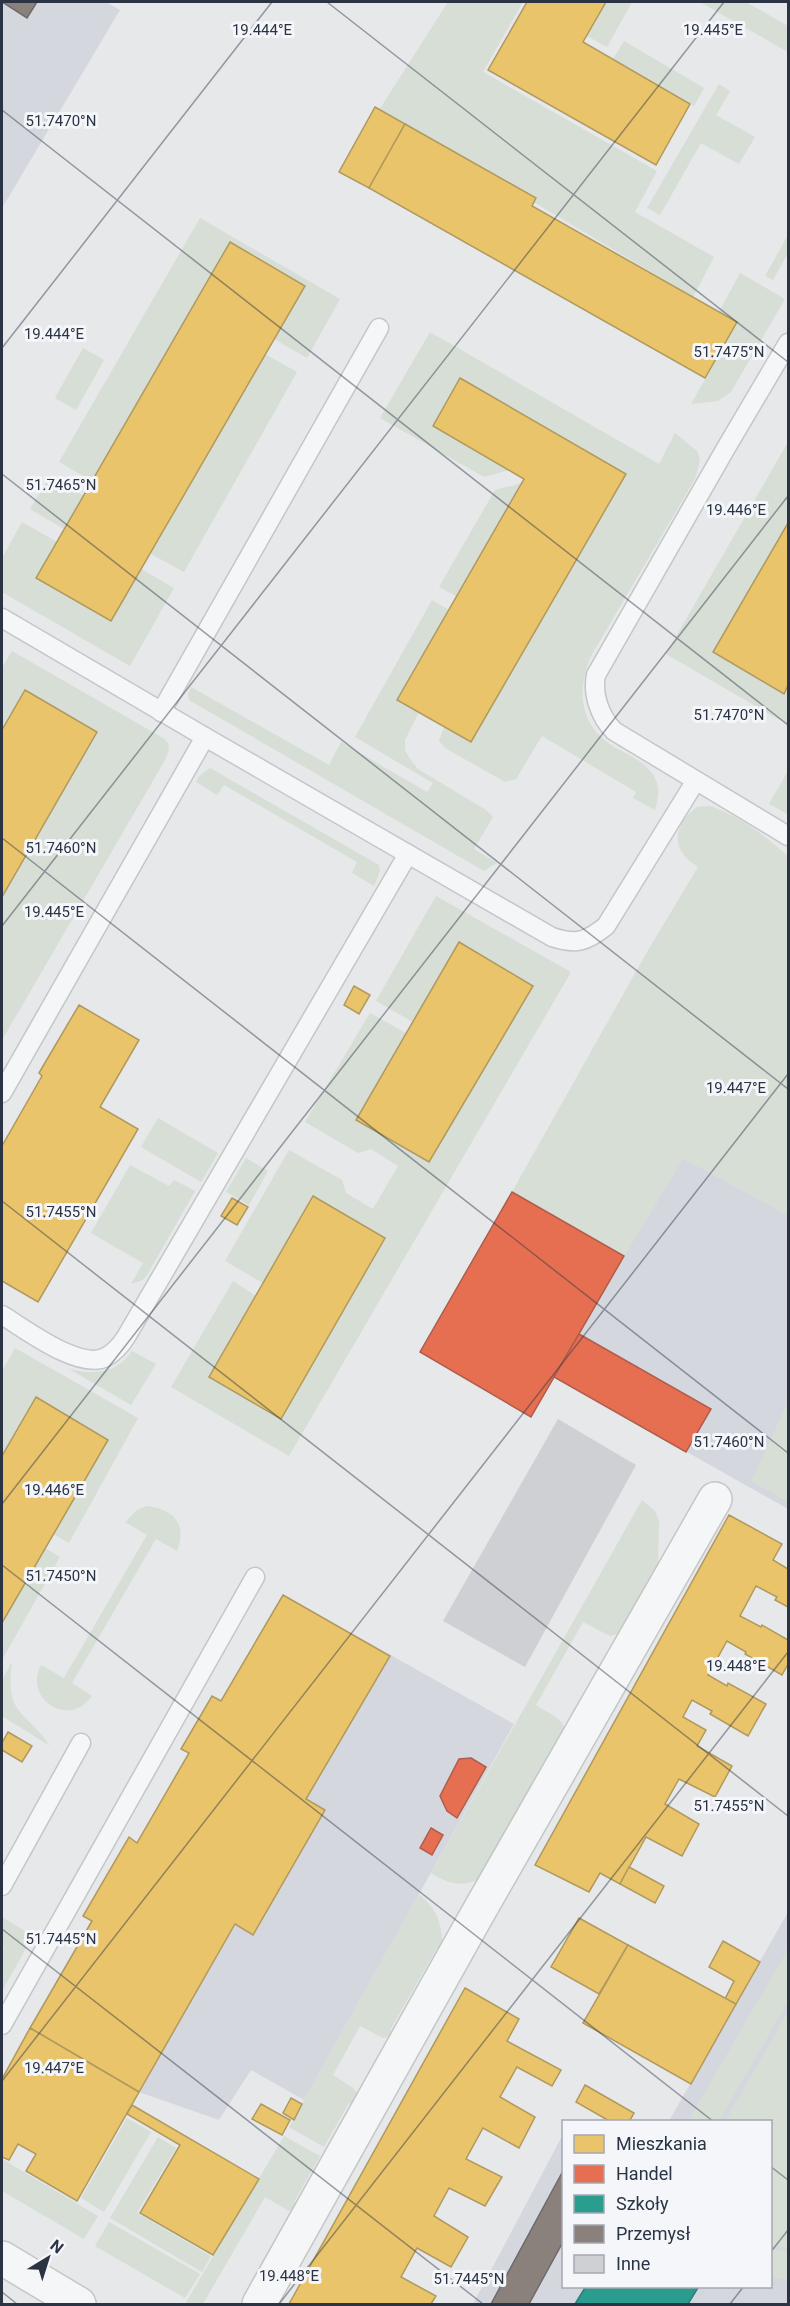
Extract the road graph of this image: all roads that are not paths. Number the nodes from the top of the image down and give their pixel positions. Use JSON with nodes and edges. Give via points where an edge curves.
{"nodes":[{"id":1,"x":379,"y":328,"type":"dead end"},
{"id":2,"x":789,"y":343,"type":"edge"},
{"id":3,"x":2,"y":618,"type":"edge"},
{"id":4,"x":161,"y":712,"type":"junction"},
{"id":5,"x":205,"y":737,"type":"junction"},
{"id":6,"x":695,"y":782,"type":"junction"},
{"id":7,"x":789,"y":836,"type":"edge"},
{"id":8,"x":408,"y":854,"type":"junction"},
{"id":9,"x":2,"y":1093,"type":"edge"},
{"id":10,"x":2,"y":1315,"type":"edge"},
{"id":11,"x":715,"y":1499,"type":"dead end"},
{"id":12,"x":255,"y":1577,"type":"dead end"},
{"id":13,"x":81,"y":1743,"type":"dead end"},
{"id":14,"x":2,"y":1886,"type":"edge"},
{"id":15,"x":2,"y":2025,"type":"edge"},
{"id":16,"x":2,"y":2258,"type":"edge"},
{"id":17,"x":80,"y":2304,"type":"edge"},
{"id":18,"x":259,"y":2304,"type":"edge"}],
"edges":[{"from":1,"to":4,"type":"lane"},
{"from":2,"to":6,"type":"lane","via":[[594,683],[600,711],[614,731]]},
{"from":3,"to":4,"type":"lane"},
{"from":4,"to":5,"type":"lane"},
{"from":5,"to":8,"type":"lane"},
{"from":5,"to":9,"type":"lane"},
{"from":6,"to":7,"type":"lane"},
{"from":6,"to":8,"type":"lane","via":[[606,926],[592,937],[570,943],[552,937]]},
{"from":8,"to":10,"type":"lane","via":[[118,1349],[105,1358],[72,1356]]},
{"from":11,"to":18,"type":"street"},
{"from":12,"to":15,"type":"lane"},
{"from":13,"to":14,"type":"lane"},
{"from":16,"to":17,"type":"street"}]}
